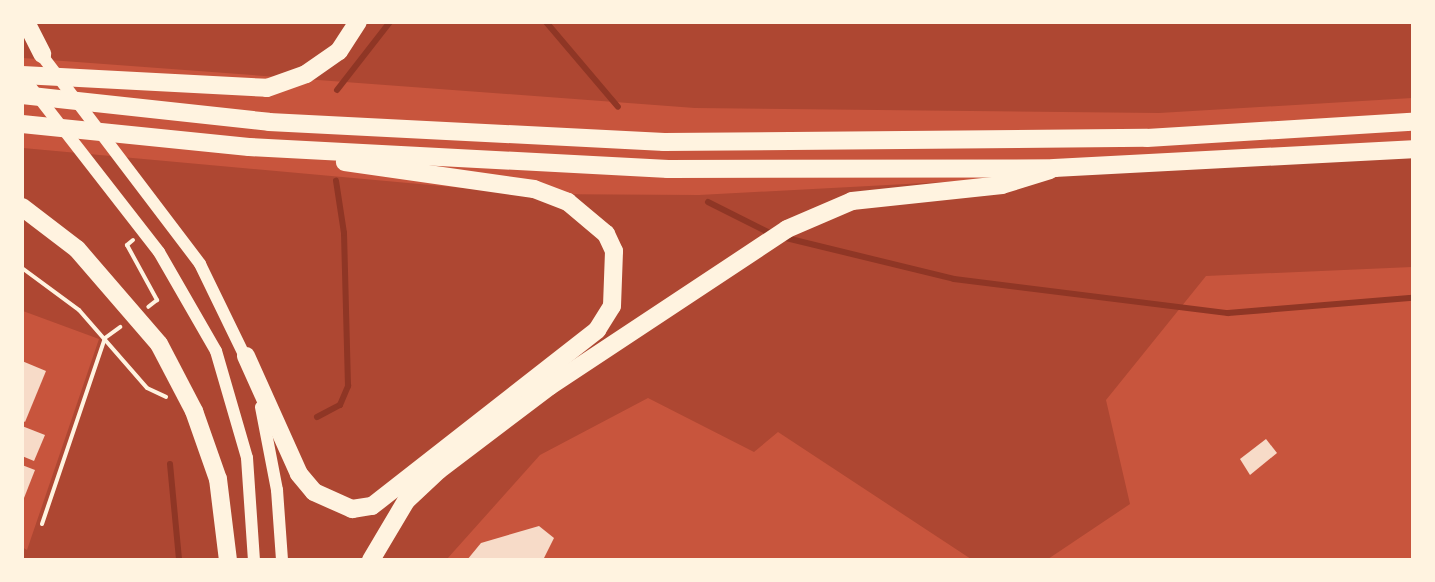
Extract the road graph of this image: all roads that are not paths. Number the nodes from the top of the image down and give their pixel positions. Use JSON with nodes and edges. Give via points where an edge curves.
{"nodes":[{"id":1,"x":26,"y":22,"type":"edge"},
{"id":2,"x":358,"y":22,"type":"edge"},
{"id":3,"x":22,"y":34,"type":"edge"},
{"id":4,"x":42,"y":54,"type":"junction"},
{"id":5,"x":22,"y":75,"type":"edge"},
{"id":6,"x":22,"y":95,"type":"edge"},
{"id":7,"x":1413,"y":122,"type":"edge"},
{"id":8,"x":22,"y":124,"type":"edge"},
{"id":9,"x":249,"y":147,"type":"junction"},
{"id":10,"x":1413,"y":149,"type":"edge"},
{"id":11,"x":1054,"y":168,"type":"junction"},
{"id":12,"x":22,"y":207,"type":"edge"},
{"id":13,"x":246,"y":356,"type":"junction"},
{"id":14,"x":228,"y":560,"type":"edge"},
{"id":15,"x":254,"y":560,"type":"edge"},
{"id":16,"x":282,"y":560,"type":"edge"},
{"id":17,"x":371,"y":560,"type":"edge"}],
"edges":[{"from":1,"to":4,"type":"highway"},
{"from":2,"to":5,"type":"highway","via":[[339,51],[306,74],[267,88]]},
{"from":3,"to":4,"type":"main road"},
{"from":4,"to":13,"type":"main road","via":[[146,187],[206,274]]},
{"from":5,"to":15,"type":"main road","via":[[159,252],[216,351],[247,458]]},
{"from":6,"to":7,"type":"highway","via":[[269,122],[602,141],[1147,138]]},
{"from":8,"to":9,"type":"highway"},
{"from":9,"to":11,"type":"highway","via":[[668,169]]},
{"from":9,"to":13,"type":"highway","via":[[534,189],[568,202],[599,227],[614,251],[617,270],[612,306],[597,330],[372,506],[352,509],[314,492],[295,466]]},
{"from":10,"to":11,"type":"highway"},
{"from":11,"to":17,"type":"highway","via":[[1002,185],[852,201],[787,229],[550,386],[439,470],[406,501]]},
{"from":12,"to":14,"type":"highway","via":[[77,249],[129,304],[159,344],[194,411],[218,479]]},
{"from":13,"to":16,"type":"main road","via":[[268,430]]}]}
